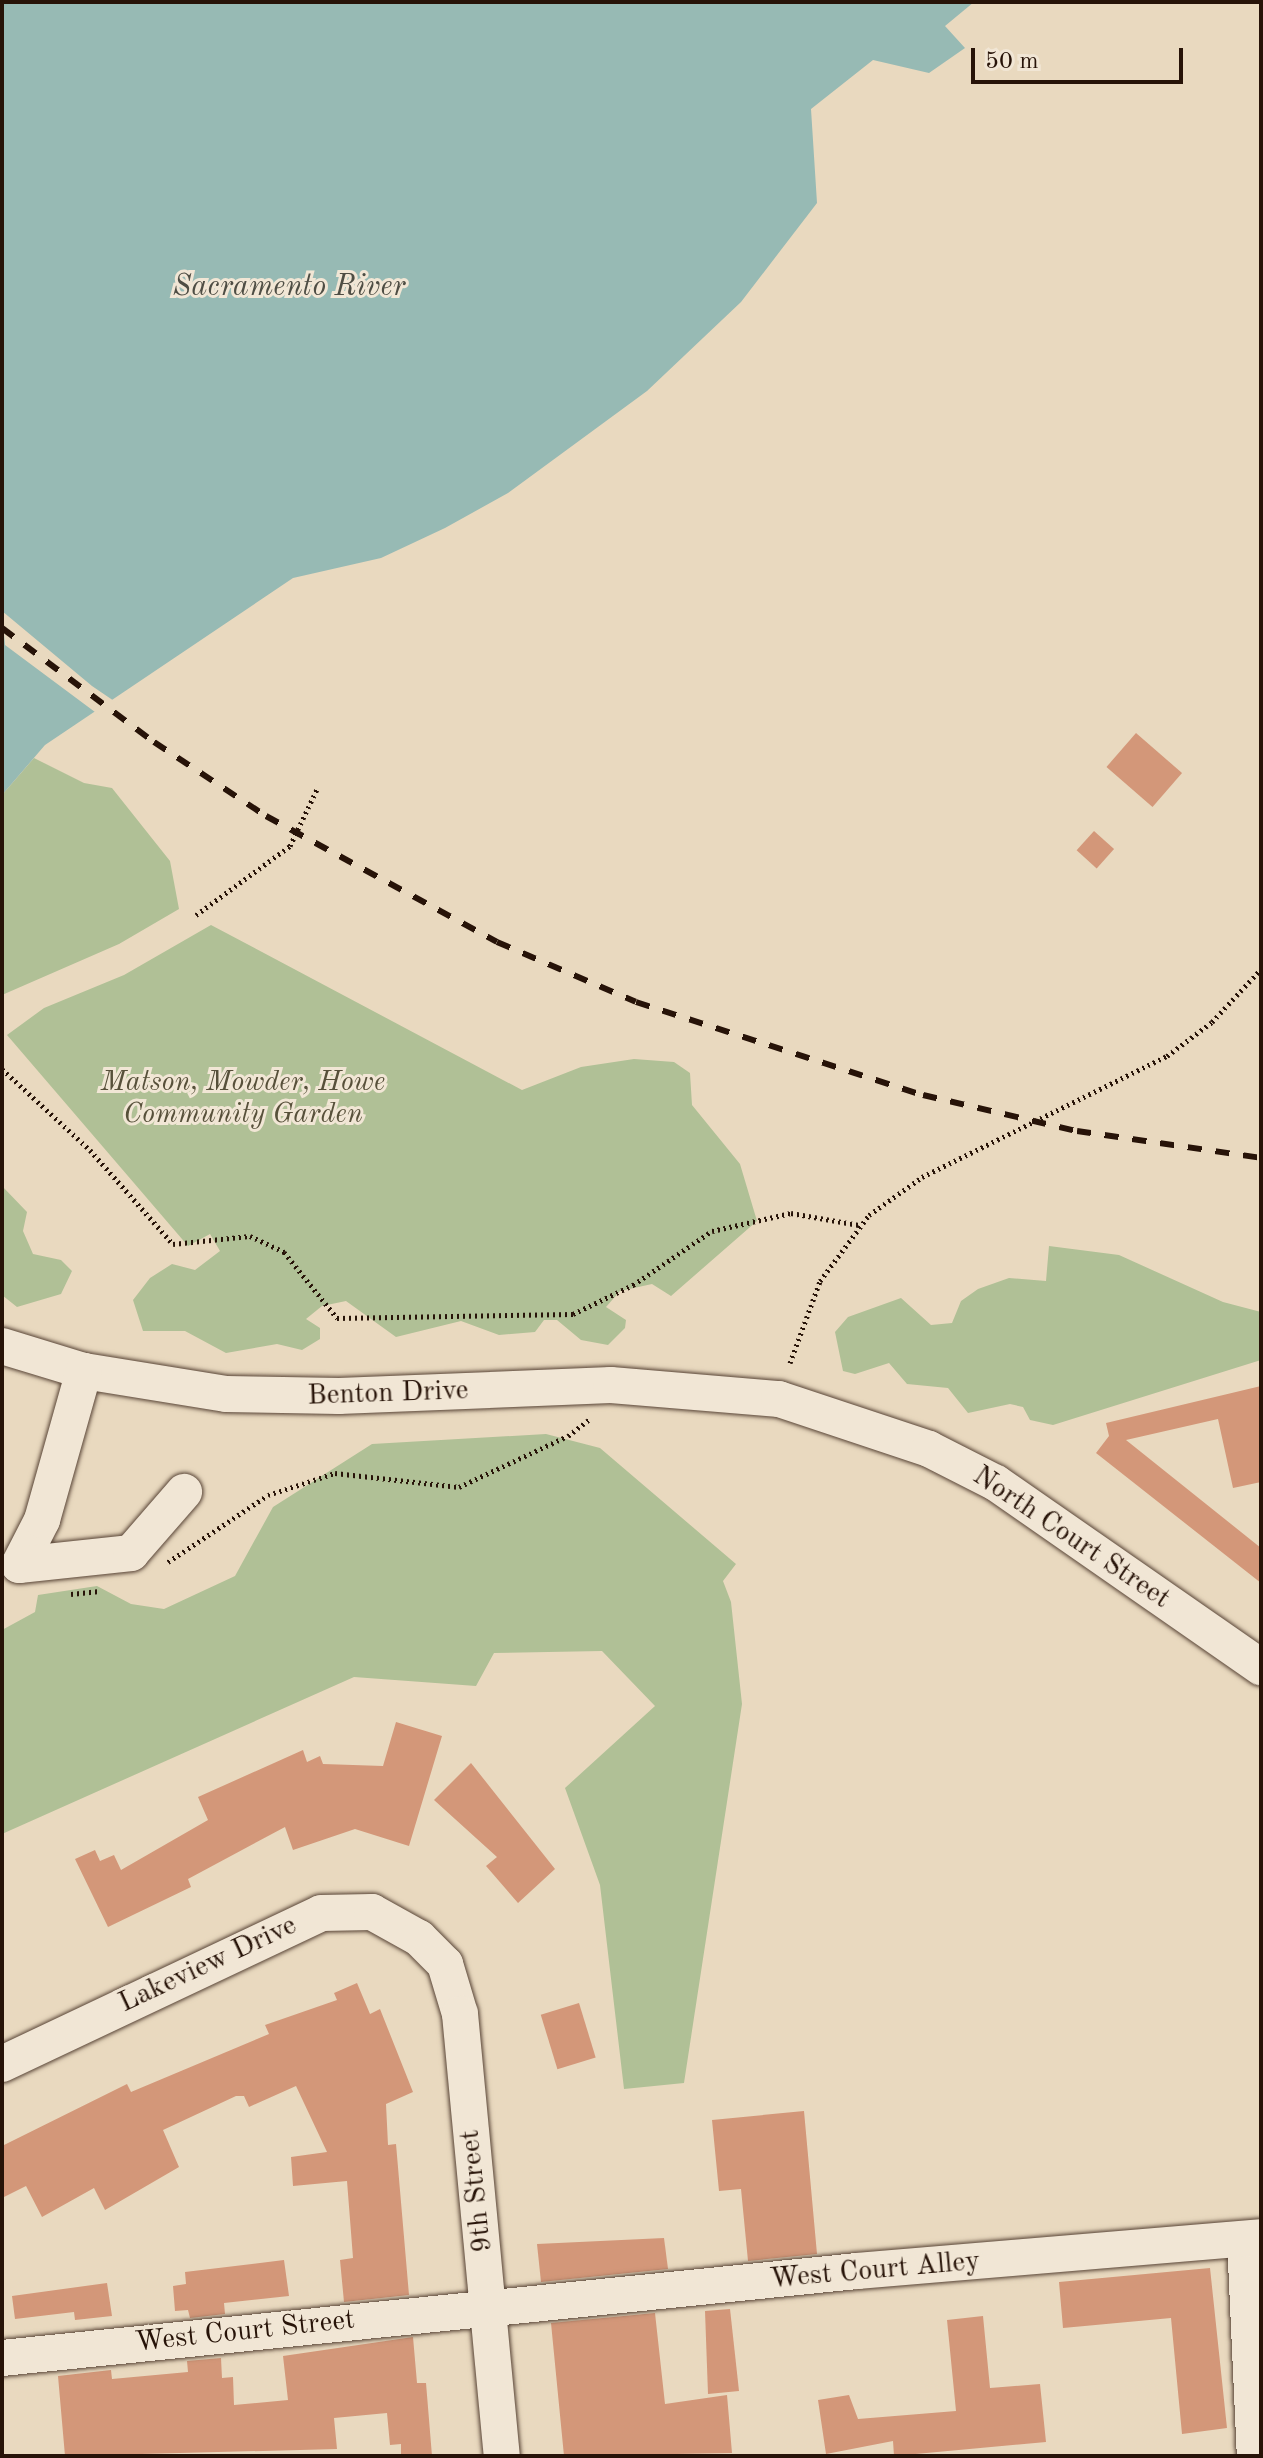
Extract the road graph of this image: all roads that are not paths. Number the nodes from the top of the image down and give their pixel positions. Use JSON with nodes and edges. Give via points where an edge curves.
{"nodes":[{"id":1,"x":2,"y":1346,"type":"edge"},
{"id":2,"x":84,"y":1371,"type":"junction"},
{"id":3,"x":779,"y":1399,"type":"joint"},
{"id":4,"x":184,"y":1492,"type":"dead end"},
{"id":5,"x":1261,"y":1667,"type":"edge"},
{"id":6,"x":419,"y":1938,"type":"joint"},
{"id":7,"x":2,"y":2064,"type":"edge"},
{"id":8,"x":1253,"y":2238,"type":"edge"},
{"id":9,"x":489,"y":2309,"type":"junction"},
{"id":10,"x":2,"y":2358,"type":"edge"},
{"id":11,"x":502,"y":2456,"type":"edge"},
{"id":12,"x":1255,"y":2456,"type":"edge"}],
"edges":[{"from":1,"to":2,"type":"street","name":"Benton Drive"},
{"from":2,"to":3,"type":"street","name":"Benton Drive","via":[[197,1392],[283,1397],[611,1385]]},
{"from":2,"to":4,"type":"street","via":[[42,1520],[19,1565],[131,1553]]},
{"from":3,"to":5,"type":"street","name":"North Court Street","via":[[929,1449],[996,1483]]},
{"from":6,"to":7,"type":"street","name":"Lakeview Drive","via":[[372,1912],[321,1913]]},
{"from":6,"to":9,"type":"street","name":"9th Street","via":[[445,1964],[456,1991]]},
{"from":8,"to":9,"type":"street","name":"West Court Alley"},
{"from":8,"to":12,"type":"street"},
{"from":9,"to":10,"type":"street","name":"West Court Street"},
{"from":9,"to":11,"type":"street","name":"9th Street"}]}
